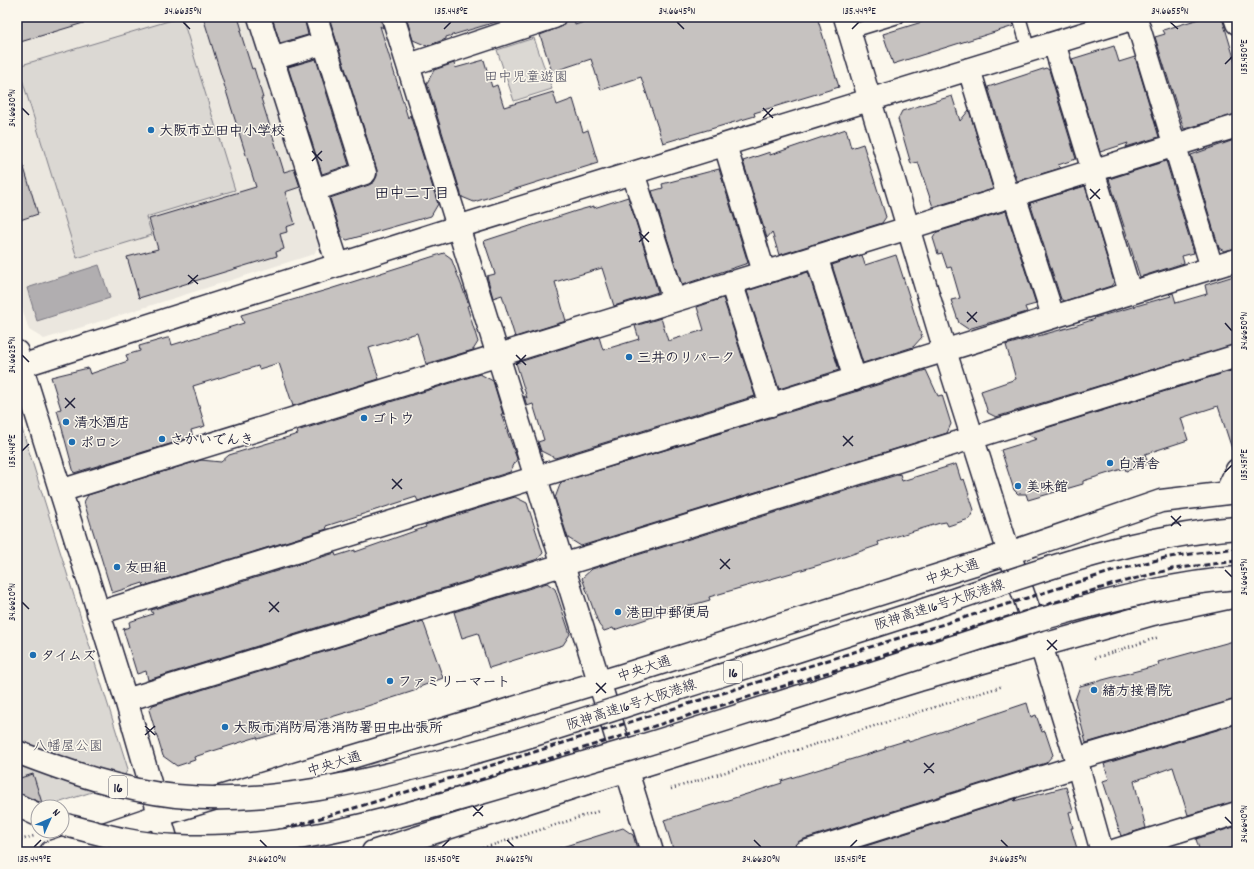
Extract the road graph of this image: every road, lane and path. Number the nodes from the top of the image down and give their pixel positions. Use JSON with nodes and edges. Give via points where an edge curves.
{"nodes":[{"id":1,"x":259,"y":17,"type":"edge"},
{"id":2,"x":316,"y":17,"type":"edge"},
{"id":3,"x":393,"y":17,"type":"edge"},
{"id":4,"x":554,"y":17,"type":"edge"},
{"id":5,"x":898,"y":17,"type":"edge"},
{"id":6,"x":1019,"y":17,"type":"edge"},
{"id":7,"x":1137,"y":17,"type":"edge"},
{"id":8,"x":1235,"y":17,"type":"edge"},
{"id":9,"x":1237,"y":23,"type":"edge"},
{"id":10,"x":847,"y":24,"type":"edge"},
{"id":11,"x":324,"y":43,"type":"junction"},
{"id":12,"x":1054,"y":43,"type":"junction"},
{"id":13,"x":1029,"y":51,"type":"junction"},
{"id":14,"x":272,"y":59,"type":"junction"},
{"id":15,"x":409,"y":65,"type":"junction"},
{"id":16,"x":969,"y":69,"type":"junction"},
{"id":17,"x":869,"y":100,"type":"junction"},
{"id":18,"x":1237,"y":126,"type":"edge"},
{"id":19,"x":725,"y":145,"type":"junction"},
{"id":20,"x":1174,"y":146,"type":"junction"},
{"id":21,"x":1092,"y":171,"type":"junction"},
{"id":22,"x":634,"y":173,"type":"junction"},
{"id":23,"x":314,"y":190,"type":"junction"},
{"id":24,"x":1011,"y":196,"type":"junction"},
{"id":25,"x":458,"y":228,"type":"junction"},
{"id":26,"x":907,"y":228,"type":"junction"},
{"id":27,"x":816,"y":256,"type":"junction"},
{"id":28,"x":1237,"y":260,"type":"edge"},
{"id":29,"x":338,"y":265,"type":"junction"},
{"id":30,"x":1212,"y":268,"type":"junction"},
{"id":31,"x":764,"y":272,"type":"junction"},
{"id":32,"x":731,"y":282,"type":"junction"},
{"id":33,"x":1130,"y":292,"type":"junction"},
{"id":34,"x":674,"y":300,"type":"junction"},
{"id":35,"x":1053,"y":316,"type":"junction"},
{"id":36,"x":945,"y":350,"type":"junction"},
{"id":37,"x":498,"y":356,"type":"junction"},
{"id":38,"x":1237,"y":356,"type":"edge"},
{"id":39,"x":19,"y":359,"type":"edge"},
{"id":40,"x":855,"y":379,"type":"junction"},
{"id":41,"x":771,"y":405,"type":"junction"},
{"id":42,"x":973,"y":438,"type":"junction"},
{"id":43,"x":1237,"y":470,"type":"edge"},
{"id":44,"x":535,"y":478,"type":"junction"},
{"id":45,"x":60,"y":491,"type":"junction"},
{"id":46,"x":1231,"y":492,"type":"edge"},
{"id":47,"x":1237,"y":528,"type":"edge"},
{"id":48,"x":1009,"y":553,"type":"junction"},
{"id":49,"x":563,"y":566,"type":"junction"},
{"id":50,"x":1237,"y":578,"type":"edge"},
{"id":51,"x":1237,"y":596,"type":"edge"},
{"id":52,"x":98,"y":613,"type":"junction"},
{"id":53,"x":1160,"y":636,"type":"dead end"},
{"id":54,"x":1042,"y":645,"type":"junction"},
{"id":55,"x":1095,"y":658,"type":"dead end"},
{"id":56,"x":599,"y":682,"type":"junction"},
{"id":57,"x":1003,"y":686,"type":"dead end"},
{"id":58,"x":126,"y":700,"type":"junction"},
{"id":59,"x":1237,"y":711,"type":"edge"},
{"id":60,"x":17,"y":752,"type":"edge"},
{"id":61,"x":1077,"y":762,"type":"junction"},
{"id":62,"x":627,"y":771,"type":"junction"},
{"id":63,"x":671,"y":789,"type":"dead end"},
{"id":64,"x":17,"y":805,"type":"edge"},
{"id":65,"x":30,"y":811,"type":"edge"},
{"id":66,"x":599,"y":811,"type":"dead end"},
{"id":67,"x":1237,"y":813,"type":"edge"},
{"id":68,"x":160,"y":815,"type":"junction"},
{"id":69,"x":70,"y":826,"type":"edge"},
{"id":70,"x":51,"y":852,"type":"edge"},
{"id":71,"x":170,"y":852,"type":"edge"},
{"id":72,"x":373,"y":852,"type":"edge"},
{"id":73,"x":471,"y":852,"type":"edge"},
{"id":74,"x":652,"y":852,"type":"edge"},
{"id":75,"x":805,"y":852,"type":"edge"},
{"id":76,"x":1102,"y":852,"type":"edge"},
{"id":77,"x":1110,"y":852,"type":"edge"}],
"edges":[{"from":1,"to":14,"type":"main road"},
{"from":2,"to":11,"type":"main road"},
{"from":3,"to":15,"type":"main road"},
{"from":4,"to":15,"type":"main road"},
{"from":5,"to":10,"type":"lane"},
{"from":6,"to":13,"type":"lane"},
{"from":7,"to":12,"type":"main road"},
{"from":7,"to":20,"type":"main road"},
{"from":8,"to":9,"type":"main road"},
{"from":10,"to":17,"type":"main road"},
{"from":11,"to":14,"type":"main road"},
{"from":11,"to":23,"type":"main road","via":[[364,173]]},
{"from":12,"to":13,"type":"main road"},
{"from":12,"to":21,"type":"main road"},
{"from":13,"to":16,"type":"main road"},
{"from":14,"to":23,"type":"main road"},
{"from":15,"to":25,"type":"main road"},
{"from":16,"to":17,"type":"main road"},
{"from":16,"to":24,"type":"main road"},
{"from":17,"to":19,"type":"main road"},
{"from":17,"to":26,"type":"main road"},
{"from":18,"to":20,"type":"main road"},
{"from":19,"to":22,"type":"main road"},
{"from":19,"to":31,"type":"main road"},
{"from":20,"to":21,"type":"main road"},
{"from":20,"to":30,"type":"main road"},
{"from":21,"to":24,"type":"main road"},
{"from":21,"to":33,"type":"main road"},
{"from":22,"to":25,"type":"main road"},
{"from":22,"to":34,"type":"main road"},
{"from":23,"to":29,"type":"main road"},
{"from":24,"to":26,"type":"main road"},
{"from":24,"to":35,"type":"main road"},
{"from":25,"to":29,"type":"main road"},
{"from":25,"to":37,"type":"main road"},
{"from":26,"to":27,"type":"main road"},
{"from":26,"to":36,"type":"main road"},
{"from":27,"to":31,"type":"main road"},
{"from":27,"to":40,"type":"main road"},
{"from":28,"to":30,"type":"main road"},
{"from":29,"to":39,"type":"main road"},
{"from":30,"to":33,"type":"main road"},
{"from":31,"to":32,"type":"main road"},
{"from":32,"to":34,"type":"main road"},
{"from":32,"to":41,"type":"main road"},
{"from":33,"to":35,"type":"main road"},
{"from":34,"to":37,"type":"main road"},
{"from":35,"to":36,"type":"main road"},
{"from":36,"to":40,"type":"main road"},
{"from":36,"to":42,"type":"main road"},
{"from":37,"to":44,"type":"main road"},
{"from":37,"to":45,"type":"main road"},
{"from":38,"to":42,"type":"main road"},
{"from":39,"to":45,"type":"main road"},
{"from":40,"to":41,"type":"main road"},
{"from":41,"to":44,"type":"main road"},
{"from":42,"to":48,"type":"main road"},
{"from":42,"to":49,"type":"main road"},
{"from":43,"to":46,"type":"main road"},
{"from":44,"to":49,"type":"main road"},
{"from":44,"to":52,"type":"main road"},
{"from":45,"to":52,"type":"main road"},
{"from":46,"to":48,"type":"main road","name":"中央大通","via":[[1161,501]]},
{"from":47,"to":60,"type":"main road","name":"阪神高速16号大阪港線","number":"16","bridge":true,"via":[[1176,535],[1078,558],[808,648],[498,746],[352,783],[258,797],[177,796],[106,784]]},
{"from":48,"to":54,"type":"main road"},
{"from":48,"to":56,"type":"main road","name":"中央大通"},
{"from":49,"to":56,"type":"main road"},
{"from":49,"to":58,"type":"main road"},
{"from":50,"to":69,"type":"main road","bridge":true,"via":[[1184,584],[1040,620],[579,765],[357,827],[259,843],[177,846],[112,838]]},
{"from":51,"to":54,"type":"main road","via":[[1153,614]]},
{"from":52,"to":58,"type":"main road"},
{"from":53,"to":55,"type":"path"},
{"from":54,"to":61,"type":"main road"},
{"from":54,"to":62,"type":"main road","via":[[919,680]]},
{"from":56,"to":62,"type":"main road"},
{"from":56,"to":68,"type":"main road","name":"中央大通"},
{"from":57,"to":63,"type":"path"},
{"from":58,"to":68,"type":"main road"},
{"from":59,"to":61,"type":"main road"},
{"from":61,"to":75,"type":"main road"},
{"from":61,"to":76,"type":"main road"},
{"from":62,"to":72,"type":"main road"},
{"from":62,"to":74,"type":"main road"},
{"from":64,"to":65,"type":"main road","bridge":true},
{"from":66,"to":73,"type":"path"},
{"from":67,"to":77,"type":"main road"},
{"from":68,"to":70,"type":"main road","name":"中央大通"},
{"from":68,"to":71,"type":"main road"}]}
